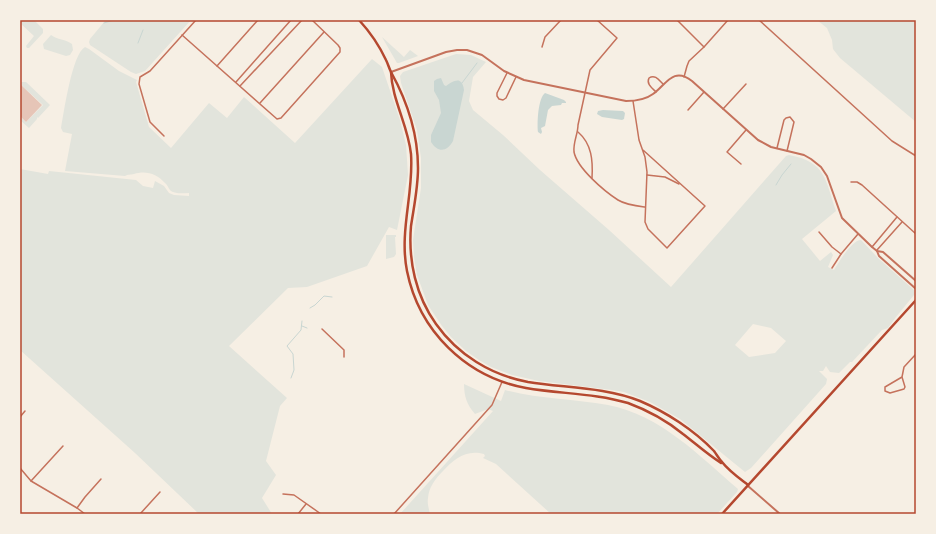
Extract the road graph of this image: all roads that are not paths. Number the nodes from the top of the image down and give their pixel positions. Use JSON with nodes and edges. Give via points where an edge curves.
{"nodes":[{"id":1,"x":196,"y":20,"type":"edge"},
{"id":2,"x":258,"y":20,"type":"edge"},
{"id":3,"x":291,"y":20,"type":"edge"},
{"id":4,"x":302,"y":20,"type":"edge"},
{"id":5,"x":312,"y":20,"type":"edge"},
{"id":6,"x":359,"y":20,"type":"edge"},
{"id":7,"x":561,"y":20,"type":"edge"},
{"id":8,"x":597,"y":20,"type":"edge"},
{"id":9,"x":677,"y":20,"type":"edge"},
{"id":10,"x":728,"y":20,"type":"edge"},
{"id":11,"x":758,"y":20,"type":"edge"},
{"id":12,"x":324,"y":31,"type":"junction"},
{"id":13,"x":182,"y":35,"type":"junction"},
{"id":14,"x":542,"y":47,"type":"dead end"},
{"id":15,"x":704,"y":47,"type":"junction"},
{"id":16,"x":217,"y":66,"type":"junction"},
{"id":17,"x":391,"y":72,"type":"junction"},
{"id":18,"x":507,"y":73,"type":"junction"},
{"id":19,"x":684,"y":76,"type":"junction"},
{"id":20,"x":516,"y":77,"type":"junction"},
{"id":21,"x":236,"y":82,"type":"junction"},
{"id":22,"x":664,"y":84,"type":"junction"},
{"id":23,"x":746,"y":84,"type":"dead end"},
{"id":24,"x":240,"y":86,"type":"junction"},
{"id":25,"x":656,"y":92,"type":"junction"},
{"id":26,"x":704,"y":92,"type":"junction"},
{"id":27,"x":584,"y":93,"type":"junction"},
{"id":28,"x":633,"y":101,"type":"junction"},
{"id":29,"x":260,"y":104,"type":"junction"},
{"id":30,"x":723,"y":109,"type":"junction"},
{"id":31,"x":688,"y":110,"type":"dead end"},
{"id":32,"x":746,"y":130,"type":"junction"},
{"id":33,"x":578,"y":132,"type":"junction"},
{"id":34,"x":164,"y":136,"type":"dead end"},
{"id":35,"x":777,"y":149,"type":"junction"},
{"id":36,"x":643,"y":150,"type":"junction"},
{"id":37,"x":787,"y":151,"type":"junction"},
{"id":38,"x":916,"y":156,"type":"edge"},
{"id":39,"x":740,"y":164,"type":"dead end"},
{"id":40,"x":647,"y":175,"type":"junction"},
{"id":41,"x":592,"y":178,"type":"junction"},
{"id":42,"x":851,"y":182,"type":"dead end"},
{"id":43,"x":681,"y":184,"type":"junction"},
{"id":44,"x":645,"y":207,"type":"junction"},
{"id":45,"x":897,"y":217,"type":"junction"},
{"id":46,"x":902,"y":221,"type":"junction"},
{"id":47,"x":819,"y":232,"type":"dead end"},
{"id":48,"x":858,"y":234,"type":"junction"},
{"id":49,"x":916,"y":234,"type":"edge"},
{"id":50,"x":872,"y":247,"type":"junction"},
{"id":51,"x":877,"y":250,"type":"junction"},
{"id":52,"x":841,"y":254,"type":"junction"},
{"id":53,"x":412,"y":261,"type":"junction"},
{"id":54,"x":405,"y":262,"type":"junction"},
{"id":55,"x":832,"y":268,"type":"dead end"},
{"id":56,"x":916,"y":281,"type":"edge"},
{"id":57,"x":916,"y":289,"type":"edge"},
{"id":58,"x":916,"y":300,"type":"edge"},
{"id":59,"x":437,"y":326,"type":"junction"},
{"id":60,"x":322,"y":329,"type":"dead end"},
{"id":61,"x":432,"y":330,"type":"junction"},
{"id":62,"x":916,"y":354,"type":"edge"},
{"id":63,"x":344,"y":357,"type":"dead end"},
{"id":64,"x":504,"y":376,"type":"junction"},
{"id":65,"x":902,"y":377,"type":"junction"},
{"id":66,"x":502,"y":382,"type":"junction"},
{"id":67,"x":25,"y":411,"type":"dead end"},
{"id":68,"x":20,"y":417,"type":"edge"},
{"id":69,"x":63,"y":446,"type":"dead end"},
{"id":70,"x":723,"y":464,"type":"junction"},
{"id":71,"x":20,"y":468,"type":"edge"},
{"id":72,"x":101,"y":479,"type":"dead end"},
{"id":73,"x":31,"y":481,"type":"junction"},
{"id":74,"x":748,"y":486,"type":"junction"},
{"id":75,"x":160,"y":492,"type":"dead end"},
{"id":76,"x":283,"y":494,"type":"dead end"},
{"id":77,"x":306,"y":504,"type":"junction"},
{"id":78,"x":77,"y":508,"type":"junction"},
{"id":79,"x":395,"y":513,"type":"edge"},
{"id":80,"x":85,"y":514,"type":"edge"},
{"id":81,"x":140,"y":514,"type":"edge"},
{"id":82,"x":298,"y":514,"type":"edge"},
{"id":83,"x":321,"y":514,"type":"edge"},
{"id":84,"x":722,"y":514,"type":"edge"},
{"id":85,"x":780,"y":514,"type":"edge"}],
"edges":[{"from":1,"to":13,"type":"street"},
{"from":2,"to":16,"type":"street"},
{"from":3,"to":21,"type":"street"},
{"from":4,"to":24,"type":"street"},
{"from":5,"to":12,"type":"street"},
{"from":6,"to":17,"type":"main road","via":[[370,32]]},
{"from":7,"to":14,"type":"street","via":[[545,37]]},
{"from":8,"to":27,"type":"street","via":[[617,38],[590,70]]},
{"from":9,"to":15,"type":"street"},
{"from":10,"to":15,"type":"street"},
{"from":11,"to":38,"type":"street","via":[[892,141]]},
{"from":12,"to":29,"type":"street"},
{"from":12,"to":29,"type":"street","via":[[338,45],[340,52],[281,118],[277,119]]},
{"from":13,"to":16,"type":"street"},
{"from":13,"to":34,"type":"street","via":[[150,70],[140,77],[150,122]]},
{"from":15,"to":19,"type":"street","via":[[686,66]]},
{"from":16,"to":21,"type":"street"},
{"from":17,"to":18,"type":"street","via":[[446,52],[471,50]]},
{"from":17,"to":53,"type":"main road","via":[[414,131],[418,155],[418,179],[411,235]]},
{"from":17,"to":54,"type":"main road","via":[[391,85],[406,128],[411,157],[411,187],[404,236]]},
{"from":18,"to":20,"type":"street"},
{"from":18,"to":20,"type":"street","via":[[497,94],[499,99],[506,98]]},
{"from":19,"to":22,"type":"street","via":[[672,77]]},
{"from":19,"to":26,"type":"street"},
{"from":20,"to":27,"type":"street"},
{"from":21,"to":24,"type":"street"},
{"from":22,"to":25,"type":"street"},
{"from":22,"to":25,"type":"street","via":[[653,76],[649,78],[648,84]]},
{"from":23,"to":30,"type":"street"},
{"from":24,"to":29,"type":"street"},
{"from":25,"to":28,"type":"street"},
{"from":26,"to":30,"type":"street"},
{"from":26,"to":31,"type":"street"},
{"from":27,"to":28,"type":"street"},
{"from":27,"to":33,"type":"street"},
{"from":28,"to":36,"type":"street"},
{"from":30,"to":32,"type":"street"},
{"from":32,"to":35,"type":"street","via":[[762,143]]},
{"from":32,"to":39,"type":"street","via":[[727,152]]},
{"from":33,"to":41,"type":"street","via":[[584,137],[593,161]]},
{"from":33,"to":41,"type":"street","via":[[574,141],[577,162]]},
{"from":35,"to":37,"type":"street"},
{"from":35,"to":37,"type":"street","via":[[784,120],[790,117],[794,122]]},
{"from":36,"to":40,"type":"street"},
{"from":36,"to":43,"type":"street"},
{"from":37,"to":48,"type":"street","via":[[808,157],[823,169],[842,218]]},
{"from":40,"to":43,"type":"street","via":[[665,177]]},
{"from":40,"to":44,"type":"street"},
{"from":41,"to":44,"type":"street","via":[[618,200]]},
{"from":42,"to":45,"type":"street","via":[[862,185]]},
{"from":43,"to":44,"type":"street","via":[[705,206],[667,248],[646,226]]},
{"from":45,"to":46,"type":"street"},
{"from":45,"to":50,"type":"street"},
{"from":46,"to":49,"type":"street"},
{"from":46,"to":51,"type":"street"},
{"from":47,"to":52,"type":"street"},
{"from":48,"to":50,"type":"street"},
{"from":48,"to":52,"type":"street"},
{"from":50,"to":51,"type":"street"},
{"from":51,"to":56,"type":"street","via":[[883,252]]},
{"from":51,"to":57,"type":"street","via":[[879,256]]},
{"from":52,"to":55,"type":"street"},
{"from":53,"to":54,"type":"main road"},
{"from":53,"to":59,"type":"main road","via":[[420,294]]},
{"from":54,"to":61,"type":"main road","via":[[413,294]]},
{"from":58,"to":74,"type":"main road"},
{"from":59,"to":61,"type":"main road"},
{"from":59,"to":64,"type":"main road","via":[[469,357]]},
{"from":60,"to":63,"type":"street","via":[[344,350]]},
{"from":61,"to":66,"type":"main road","via":[[467,364]]},
{"from":62,"to":65,"type":"street","via":[[904,367]]},
{"from":64,"to":66,"type":"main road"},
{"from":64,"to":70,"type":"main road","via":[[527,382],[604,391],[638,400],[680,423],[714,451]]},
{"from":65,"to":65,"type":"street","via":[[904,389],[886,392],[885,387]]},
{"from":66,"to":70,"type":"main road","via":[[628,404],[662,419]]},
{"from":66,"to":79,"type":"street","via":[[492,405]]},
{"from":67,"to":68,"type":"street"},
{"from":69,"to":73,"type":"street"},
{"from":70,"to":74,"type":"main road"},
{"from":71,"to":73,"type":"street"},
{"from":72,"to":78,"type":"street"},
{"from":73,"to":78,"type":"street"},
{"from":74,"to":84,"type":"main road"},
{"from":74,"to":85,"type":"street"},
{"from":75,"to":81,"type":"street"},
{"from":76,"to":77,"type":"street","via":[[294,495]]},
{"from":77,"to":82,"type":"street"},
{"from":77,"to":83,"type":"street"},
{"from":78,"to":80,"type":"street"}]}
